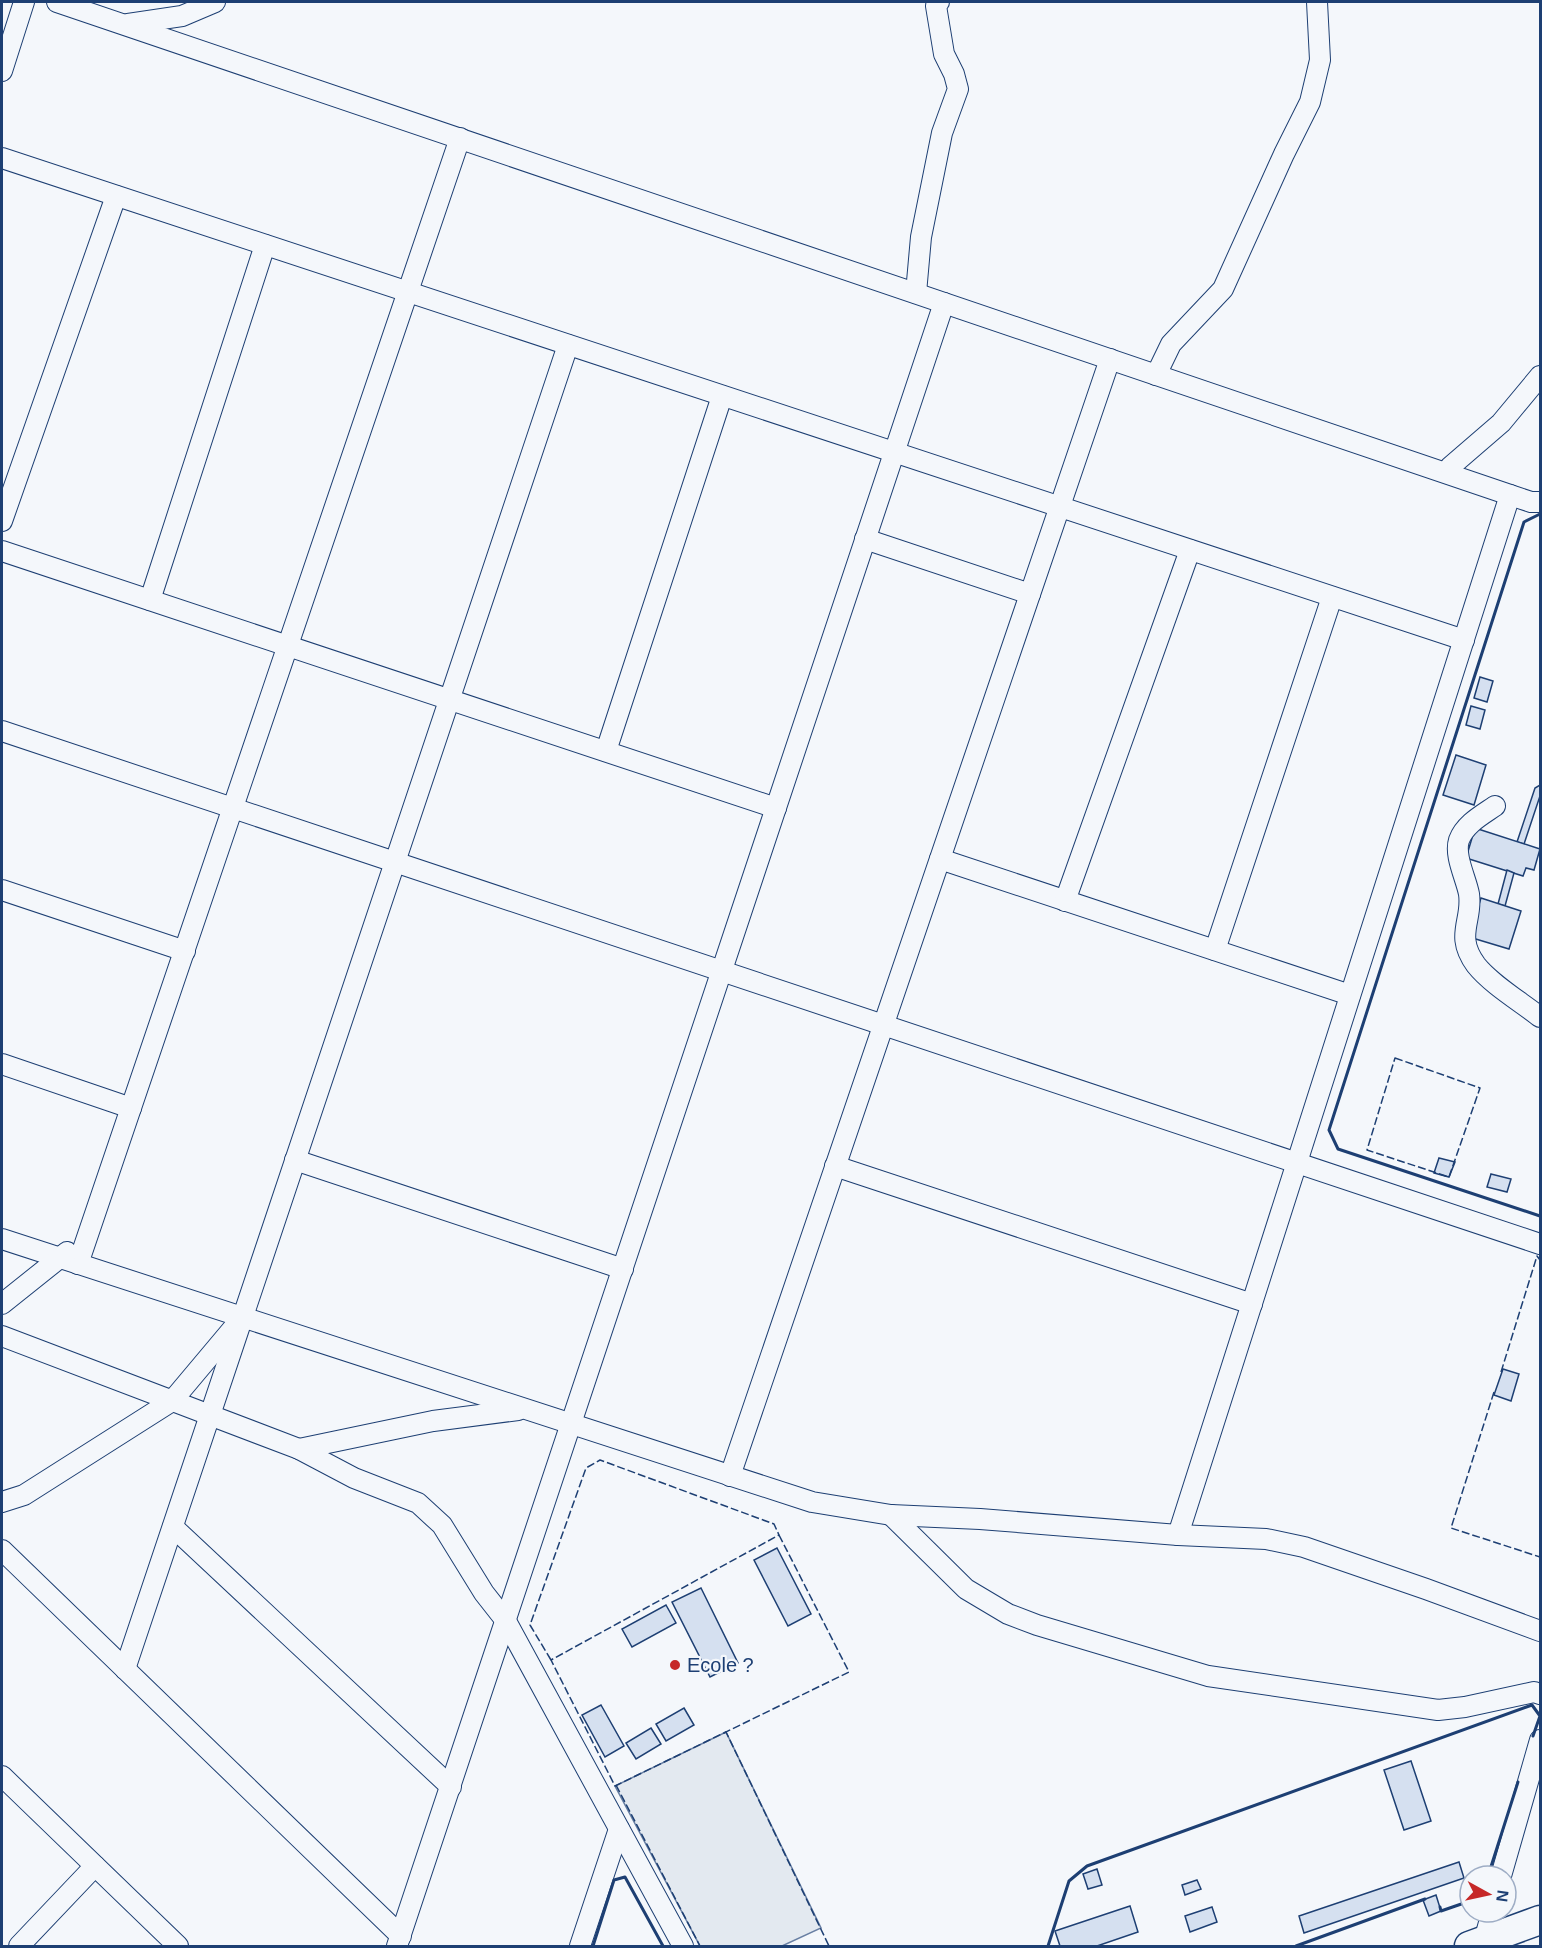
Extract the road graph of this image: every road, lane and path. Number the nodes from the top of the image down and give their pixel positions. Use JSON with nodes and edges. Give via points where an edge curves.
{"nodes":[{"id":1,"x":24,"y":2,"type":"edge"},
{"id":2,"x":57,"y":2,"type":"edge"},
{"id":3,"x":215,"y":2,"type":"edge"},
{"id":4,"x":939,"y":2,"type":"edge"},
{"id":5,"x":1317,"y":2,"type":"edge"},
{"id":6,"x":125,"y":25,"type":"junction"},
{"id":7,"x":2,"y":71,"type":"edge"},
{"id":8,"x":460,"y":138,"type":"junction"},
{"id":9,"x":2,"y":158,"type":"edge"},
{"id":10,"x":116,"y":196,"type":"junction"},
{"id":11,"x":265,"y":245,"type":"junction"},
{"id":12,"x":408,"y":292,"type":"junction"},
{"id":13,"x":916,"y":293,"type":"junction"},
{"id":14,"x":944,"y":303,"type":"junction"},
{"id":15,"x":568,"y":345,"type":"junction"},
{"id":16,"x":1110,"y":359,"type":"junction"},
{"id":17,"x":1156,"y":375,"type":"junction"},
{"id":18,"x":1540,"y":376,"type":"edge"},
{"id":19,"x":722,"y":396,"type":"junction"},
{"id":20,"x":894,"y":452,"type":"junction"},
{"id":21,"x":1450,"y":467,"type":"dead end"},
{"id":22,"x":1510,"y":495,"type":"junction"},
{"id":23,"x":1540,"y":502,"type":"edge"},
{"id":24,"x":1059,"y":507,"type":"junction"},
{"id":25,"x":2,"y":521,"type":"edge"},
{"id":26,"x":866,"y":539,"type":"junction"},
{"id":27,"x":1190,"y":550,"type":"junction"},
{"id":28,"x":2,"y":551,"type":"edge"},
{"id":29,"x":1030,"y":594,"type":"junction"},
{"id":30,"x":1332,"y":597,"type":"junction"},
{"id":31,"x":150,"y":600,"type":"junction"},
{"id":32,"x":1464,"y":640,"type":"junction"},
{"id":33,"x":288,"y":646,"type":"junction"},
{"id":34,"x":449,"y":699,"type":"junction"},
{"id":35,"x":2,"y":731,"type":"edge"},
{"id":36,"x":606,"y":751,"type":"junction"},
{"id":37,"x":1495,"y":806,"type":"dead end"},
{"id":38,"x":233,"y":808,"type":"junction"},
{"id":39,"x":776,"y":808,"type":"junction"},
{"id":40,"x":940,"y":859,"type":"junction"},
{"id":41,"x":395,"y":862,"type":"junction"},
{"id":42,"x":2,"y":890,"type":"edge"},
{"id":43,"x":1065,"y":901,"type":"junction"},
{"id":44,"x":185,"y":951,"type":"junction"},
{"id":45,"x":1215,"y":951,"type":"junction"},
{"id":46,"x":722,"y":970,"type":"junction"},
{"id":47,"x":1350,"y":996,"type":"junction"},
{"id":48,"x":1540,"y":1017,"type":"edge"},
{"id":49,"x":884,"y":1024,"type":"junction"},
{"id":50,"x":2,"y":1064,"type":"edge"},
{"id":51,"x":131,"y":1108,"type":"junction"},
{"id":52,"x":296,"y":1160,"type":"junction"},
{"id":53,"x":1297,"y":1161,"type":"junction"},
{"id":54,"x":835,"y":1166,"type":"junction"},
{"id":55,"x":2,"y":1239,"type":"edge"},
{"id":56,"x":1540,"y":1244,"type":"edge"},
{"id":57,"x":69,"y":1261,"type":"junction"},
{"id":58,"x":623,"y":1269,"type":"junction"},
{"id":59,"x":2,"y":1304,"type":"edge"},
{"id":60,"x":1252,"y":1304,"type":"junction"},
{"id":61,"x":243,"y":1318,"type":"junction"},
{"id":62,"x":2,"y":1336,"type":"edge"},
{"id":63,"x":172,"y":1401,"type":"junction"},
{"id":64,"x":523,"y":1409,"type":"junction"},
{"id":65,"x":210,"y":1416,"type":"junction"},
{"id":66,"x":571,"y":1425,"type":"junction"},
{"id":67,"x":299,"y":1449,"type":"junction"},
{"id":68,"x":730,"y":1476,"type":"junction"},
{"id":69,"x":2,"y":1503,"type":"edge"},
{"id":70,"x":891,"y":1515,"type":"junction"},
{"id":71,"x":172,"y":1527,"type":"junction"},
{"id":72,"x":1178,"y":1535,"type":"junction"},
{"id":73,"x":2,"y":1550,"type":"edge"},
{"id":74,"x":506,"y":1621,"type":"junction"},
{"id":75,"x":1540,"y":1631,"type":"edge"},
{"id":76,"x":125,"y":1669,"type":"junction"},
{"id":77,"x":1540,"y":1694,"type":"edge"},
{"id":78,"x":1540,"y":1740,"type":"edge"},
{"id":79,"x":2,"y":1776,"type":"edge"},
{"id":80,"x":451,"y":1787,"type":"junction"},
{"id":81,"x":619,"y":1829,"type":"junction"},
{"id":82,"x":1504,"y":1864,"type":"edge"},
{"id":83,"x":95,"y":1866,"type":"junction"},
{"id":84,"x":1540,"y":1920,"type":"edge"},
{"id":85,"x":1486,"y":1924,"type":"edge"},
{"id":86,"x":399,"y":1941,"type":"edge"},
{"id":87,"x":1476,"y":1944,"type":"edge"},
{"id":88,"x":19,"y":1947,"type":"edge"},
{"id":89,"x":178,"y":1947,"type":"edge"},
{"id":90,"x":580,"y":1947,"type":"edge"},
{"id":91,"x":683,"y":1947,"type":"edge"}],
"edges":[{"from":1,"to":7,"type":"street"},
{"from":2,"to":6,"type":"street"},
{"from":3,"to":6,"type":"street","via":[[182,15]]},
{"from":4,"to":13,"type":"street","via":[[936,6],[944,54],[958,89],[942,133],[921,237]]},
{"from":5,"to":17,"type":"street","via":[[1320,60],[1310,102],[1223,289],[1171,344]]},
{"from":6,"to":8,"type":"street"},
{"from":8,"to":12,"type":"street"},
{"from":8,"to":13,"type":"street"},
{"from":9,"to":10,"type":"street"},
{"from":10,"to":11,"type":"street"},
{"from":10,"to":25,"type":"street"},
{"from":11,"to":12,"type":"street"},
{"from":11,"to":31,"type":"street"},
{"from":12,"to":15,"type":"street"},
{"from":12,"to":33,"type":"street"},
{"from":13,"to":14,"type":"street"},
{"from":14,"to":16,"type":"street"},
{"from":14,"to":20,"type":"street"},
{"from":15,"to":19,"type":"street"},
{"from":15,"to":34,"type":"street"},
{"from":16,"to":17,"type":"street"},
{"from":16,"to":24,"type":"street"},
{"from":17,"to":22,"type":"street"},
{"from":18,"to":21,"type":"street","via":[[1501,423]]},
{"from":19,"to":20,"type":"street"},
{"from":19,"to":36,"type":"street"},
{"from":20,"to":24,"type":"street"},
{"from":20,"to":26,"type":"street"},
{"from":22,"to":23,"type":"street"},
{"from":22,"to":32,"type":"street"},
{"from":24,"to":27,"type":"street"},
{"from":24,"to":29,"type":"street"},
{"from":26,"to":29,"type":"street"},
{"from":26,"to":39,"type":"street"},
{"from":27,"to":30,"type":"street"},
{"from":27,"to":43,"type":"street"},
{"from":28,"to":31,"type":"street"},
{"from":29,"to":40,"type":"street"},
{"from":30,"to":32,"type":"street"},
{"from":30,"to":45,"type":"street"},
{"from":31,"to":33,"type":"street"},
{"from":32,"to":47,"type":"street"},
{"from":33,"to":34,"type":"street"},
{"from":33,"to":38,"type":"street"},
{"from":34,"to":36,"type":"street"},
{"from":34,"to":41,"type":"street"},
{"from":35,"to":38,"type":"street"},
{"from":36,"to":39,"type":"street"},
{"from":37,"to":48,"type":"street","via":[[1466,827],[1458,842],[1470,902],[1464,933],[1476,964]]},
{"from":38,"to":41,"type":"street"},
{"from":38,"to":44,"type":"street"},
{"from":39,"to":46,"type":"street"},
{"from":40,"to":43,"type":"street"},
{"from":40,"to":49,"type":"street"},
{"from":41,"to":46,"type":"street"},
{"from":41,"to":52,"type":"street"},
{"from":42,"to":44,"type":"street"},
{"from":43,"to":45,"type":"street"},
{"from":44,"to":51,"type":"street"},
{"from":45,"to":47,"type":"street"},
{"from":46,"to":49,"type":"street"},
{"from":46,"to":58,"type":"street"},
{"from":47,"to":53,"type":"street"},
{"from":49,"to":53,"type":"street"},
{"from":49,"to":54,"type":"street"},
{"from":50,"to":51,"type":"street"},
{"from":51,"to":57,"type":"street","via":[[89,1232]]},
{"from":52,"to":58,"type":"street"},
{"from":52,"to":61,"type":"street"},
{"from":53,"to":56,"type":"street"},
{"from":53,"to":60,"type":"street"},
{"from":54,"to":60,"type":"street"},
{"from":54,"to":68,"type":"street"},
{"from":55,"to":57,"type":"street"},
{"from":57,"to":59,"type":"street","via":[[38,1274]]},
{"from":57,"to":61,"type":"street"},
{"from":58,"to":66,"type":"street"},
{"from":60,"to":72,"type":"street"},
{"from":61,"to":63,"type":"street"},
{"from":61,"to":64,"type":"street"},
{"from":61,"to":65,"type":"street"},
{"from":62,"to":63,"type":"street"},
{"from":63,"to":65,"type":"street"},
{"from":63,"to":69,"type":"street","via":[[24,1495]]},
{"from":64,"to":66,"type":"street"},
{"from":64,"to":67,"type":"street","via":[[433,1421]]},
{"from":65,"to":67,"type":"street"},
{"from":65,"to":71,"type":"street"},
{"from":66,"to":68,"type":"street"},
{"from":66,"to":74,"type":"street"},
{"from":67,"to":74,"type":"street","via":[[354,1479],[418,1503],[442,1525]]},
{"from":68,"to":70,"type":"street","via":[[812,1502]]},
{"from":70,"to":72,"type":"street"},
{"from":70,"to":77,"type":"street","via":[[966,1589],[1008,1614],[1208,1676],[1438,1710]]},
{"from":71,"to":76,"type":"street"},
{"from":71,"to":80,"type":"street"},
{"from":72,"to":75,"type":"street","via":[[1266,1539],[1304,1547]]},
{"from":73,"to":76,"type":"street"},
{"from":74,"to":80,"type":"street"},
{"from":74,"to":81,"type":"street"},
{"from":76,"to":86,"type":"street"},
{"from":78,"to":82,"type":"street"},
{"from":79,"to":83,"type":"street"},
{"from":80,"to":86,"type":"street"},
{"from":81,"to":90,"type":"street"},
{"from":81,"to":91,"type":"street"},
{"from":83,"to":88,"type":"street"},
{"from":83,"to":89,"type":"street"},
{"from":84,"to":87,"type":"highway"},
{"from":85,"to":87,"type":"street"}]}
